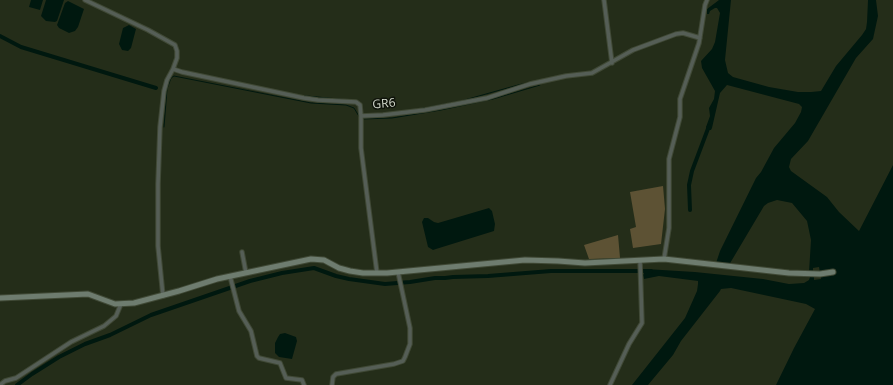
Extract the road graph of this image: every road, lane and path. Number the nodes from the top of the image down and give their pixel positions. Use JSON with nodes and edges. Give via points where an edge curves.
{"nodes":[{"id":1,"x":85,"y":0,"type":"edge"},
{"id":2,"x":604,"y":0,"type":"edge"},
{"id":3,"x":707,"y":0,"type":"edge"},
{"id":4,"x":700,"y":38,"type":"junction"},
{"id":5,"x":612,"y":63,"type":"junction"},
{"id":6,"x":173,"y":69,"type":"junction"},
{"id":7,"x":361,"y":116,"type":"junction"},
{"id":8,"x":242,"y":252,"type":"dead end"},
{"id":9,"x":664,"y":259,"type":"junction"},
{"id":10,"x":640,"y":262,"type":"junction"},
{"id":11,"x":833,"y":272,"type":"dead end"},
{"id":12,"x":246,"y":273,"type":"junction"},
{"id":13,"x":378,"y":273,"type":"junction"},
{"id":14,"x":399,"y":273,"type":"junction"},
{"id":15,"x":230,"y":276,"type":"junction"},
{"id":16,"x":163,"y":296,"type":"junction"},
{"id":17,"x":0,"y":298,"type":"edge"},
{"id":18,"x":121,"y":304,"type":"junction"},
{"id":19,"x":0,"y":385,"type":"edge"},
{"id":20,"x":304,"y":385,"type":"edge"},
{"id":21,"x":332,"y":385,"type":"edge"},
{"id":22,"x":610,"y":385,"type":"edge"}],
"edges":[{"from":1,"to":6,"type":"street","via":[[175,44],[177,58]]},
{"from":2,"to":5,"type":"street"},
{"from":3,"to":4,"type":"street","via":[[704,5]]},
{"from":4,"to":5,"type":"street","name":"GR6","via":[[683,33],[676,34],[633,50]]},
{"from":4,"to":9,"type":"street","via":[[680,99],[680,117],[670,159],[669,228]]},
{"from":5,"to":7,"type":"street","name":"GR6","via":[[592,73],[530,84],[487,98],[425,110]]},
{"from":6,"to":7,"type":"street","name":"GR6","via":[[304,98],[356,102],[360,105]]},
{"from":6,"to":16,"type":"street","via":[[164,91],[160,127],[158,246]]},
{"from":7,"to":13,"type":"street","via":[[361,148]]},
{"from":8,"to":12,"type":"street"},
{"from":9,"to":10,"type":"main road"},
{"from":9,"to":11,"type":"main road","via":[[790,274]]},
{"from":10,"to":14,"type":"main road","via":[[525,260]]},
{"from":10,"to":22,"type":"street","via":[[642,323]]},
{"from":12,"to":13,"type":"main road","via":[[318,259],[350,271]]},
{"from":12,"to":15,"type":"main road"},
{"from":13,"to":14,"type":"main road"},
{"from":14,"to":21,"type":"street","via":[[411,338],[409,350],[403,361],[336,374]]},
{"from":15,"to":16,"type":"main road"},
{"from":15,"to":20,"type":"street","via":[[239,311],[250,331],[259,358],[280,363],[286,378],[302,380]]},
{"from":16,"to":18,"type":"main road"},
{"from":17,"to":18,"type":"main road","via":[[88,294]]},
{"from":18,"to":19,"type":"street","via":[[116,316],[104,326],[71,342],[16,378],[4,381]]}]}
